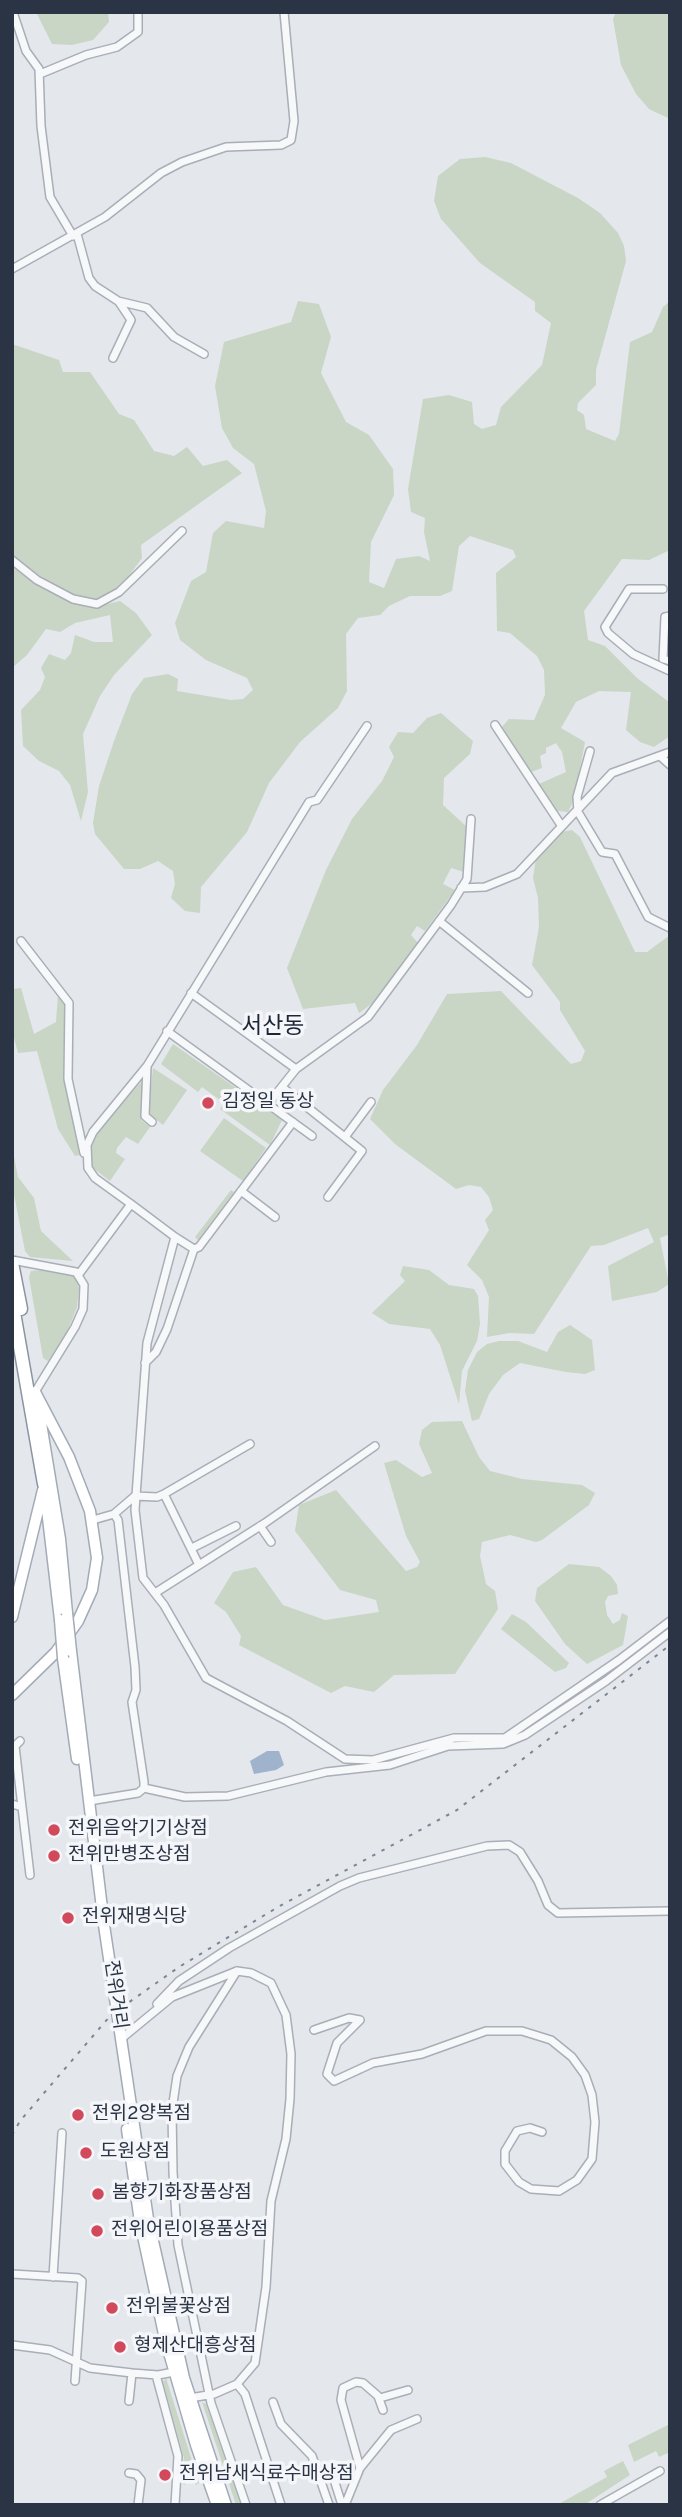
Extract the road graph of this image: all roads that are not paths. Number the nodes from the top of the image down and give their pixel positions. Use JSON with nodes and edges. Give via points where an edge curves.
{"nodes":[{"id":1,"x":13,"y":12,"type":"edge"},
{"id":2,"x":138,"y":12,"type":"edge"},
{"id":3,"x":284,"y":12,"type":"edge"},
{"id":4,"x":40,"y":74,"type":"junction"},
{"id":5,"x":75,"y":235,"type":"junction"},
{"id":6,"x":12,"y":269,"type":"edge"},
{"id":7,"x":118,"y":301,"type":"junction"},
{"id":8,"x":204,"y":354,"type":"dead end"},
{"id":9,"x":113,"y":358,"type":"dead end"},
{"id":10,"x":182,"y":531,"type":"dead end"},
{"id":11,"x":12,"y":560,"type":"edge"},
{"id":12,"x":663,"y":589,"type":"dead end"},
{"id":13,"x":670,"y":616,"type":"edge"},
{"id":14,"x":670,"y":661,"type":"edge"},
{"id":15,"x":670,"y":671,"type":"edge"},
{"id":16,"x":495,"y":725,"type":"dead end"},
{"id":17,"x":368,"y":726,"type":"dead end"},
{"id":18,"x":590,"y":751,"type":"dead end"},
{"id":19,"x":670,"y":752,"type":"edge"},
{"id":20,"x":666,"y":759,"type":"edge"},
{"id":21,"x":578,"y":812,"type":"junction"},
{"id":22,"x":471,"y":819,"type":"dead end"},
{"id":23,"x":561,"y":825,"type":"junction"},
{"id":24,"x":461,"y":888,"type":"junction"},
{"id":25,"x":439,"y":921,"type":"junction"},
{"id":26,"x":670,"y":928,"type":"edge"},
{"id":27,"x":21,"y":941,"type":"dead end"},
{"id":28,"x":191,"y":993,"type":"junction"},
{"id":29,"x":528,"y":993,"type":"dead end"},
{"id":30,"x":167,"y":1031,"type":"junction"},
{"id":31,"x":147,"y":1066,"type":"junction"},
{"id":32,"x":296,"y":1069,"type":"junction"},
{"id":33,"x":282,"y":1087,"type":"junction"},
{"id":34,"x":371,"y":1102,"type":"dead end"},
{"id":35,"x":268,"y":1104,"type":"junction"},
{"id":36,"x":152,"y":1122,"type":"dead end"},
{"id":37,"x":293,"y":1122,"type":"junction"},
{"id":38,"x":312,"y":1136,"type":"dead end"},
{"id":39,"x":345,"y":1137,"type":"junction"},
{"id":40,"x":86,"y":1157,"type":"junction"},
{"id":41,"x":241,"y":1191,"type":"junction"},
{"id":42,"x":328,"y":1197,"type":"dead end"},
{"id":43,"x":131,"y":1204,"type":"junction"},
{"id":44,"x":275,"y":1216,"type":"dead end"},
{"id":45,"x":175,"y":1237,"type":"junction"},
{"id":46,"x":194,"y":1249,"type":"junction"},
{"id":47,"x":12,"y":1261,"type":"edge"},
{"id":48,"x":79,"y":1274,"type":"junction"},
{"id":49,"x":12,"y":1301,"type":"edge"},
{"id":50,"x":145,"y":1363,"type":"junction"},
{"id":51,"x":35,"y":1392,"type":"junction"},
{"id":52,"x":250,"y":1444,"type":"dead end"},
{"id":53,"x":375,"y":1446,"type":"dead end"},
{"id":54,"x":44,"y":1484,"type":"junction"},
{"id":55,"x":164,"y":1494,"type":"junction"},
{"id":56,"x":135,"y":1496,"type":"junction"},
{"id":57,"x":114,"y":1514,"type":"junction"},
{"id":58,"x":93,"y":1520,"type":"junction"},
{"id":59,"x":236,"y":1526,"type":"dead end"},
{"id":60,"x":260,"y":1526,"type":"junction"},
{"id":61,"x":271,"y":1542,"type":"dead end"},
{"id":62,"x":192,"y":1548,"type":"junction"},
{"id":63,"x":199,"y":1565,"type":"junction"},
{"id":64,"x":155,"y":1594,"type":"junction"},
{"id":65,"x":64,"y":1616,"type":"junction"},
{"id":66,"x":12,"y":1617,"type":"edge"},
{"id":67,"x":670,"y":1621,"type":"edge"},
{"id":68,"x":670,"y":1632,"type":"edge"},
{"id":69,"x":67,"y":1654,"type":"junction"},
{"id":70,"x":12,"y":1695,"type":"edge"},
{"id":71,"x":20,"y":1741,"type":"dead end"},
{"id":72,"x":345,"y":1759,"type":"junction"},
{"id":73,"x":345,"y":1770,"type":"junction"},
{"id":74,"x":144,"y":1788,"type":"junction"},
{"id":75,"x":89,"y":1801,"type":"junction"},
{"id":76,"x":12,"y":1804,"type":"edge"},
{"id":77,"x":22,"y":1807,"type":"junction"},
{"id":78,"x":30,"y":1875,"type":"dead end"},
{"id":79,"x":670,"y":1911,"type":"edge"},
{"id":80,"x":237,"y":1971,"type":"junction"},
{"id":81,"x":150,"y":2013,"type":"junction"},
{"id":82,"x":314,"y":2030,"type":"dead end"},
{"id":83,"x":120,"y":2039,"type":"junction"},
{"id":84,"x":542,"y":2132,"type":"dead end"},
{"id":85,"x":62,"y":2133,"type":"dead end"},
{"id":86,"x":12,"y":2274,"type":"edge"},
{"id":87,"x":53,"y":2277,"type":"junction"},
{"id":88,"x":12,"y":2345,"type":"edge"},
{"id":89,"x":78,"y":2364,"type":"junction"},
{"id":90,"x":174,"y":2372,"type":"junction"},
{"id":91,"x":132,"y":2374,"type":"junction"},
{"id":92,"x":156,"y":2375,"type":"junction"},
{"id":93,"x":75,"y":2381,"type":"dead end"},
{"id":94,"x":237,"y":2384,"type":"junction"},
{"id":95,"x":408,"y":2390,"type":"dead end"},
{"id":96,"x":211,"y":2395,"type":"junction"},
{"id":97,"x":190,"y":2398,"type":"junction"},
{"id":98,"x":380,"y":2398,"type":"junction"},
{"id":99,"x":129,"y":2402,"type":"dead end"},
{"id":100,"x":273,"y":2402,"type":"dead end"},
{"id":101,"x":383,"y":2410,"type":"dead end"},
{"id":102,"x":417,"y":2419,"type":"dead end"},
{"id":103,"x":360,"y":2468,"type":"junction"},
{"id":104,"x":660,"y":2471,"type":"dead end"},
{"id":105,"x":129,"y":2473,"type":"dead end"},
{"id":106,"x":332,"y":2473,"type":"dead end"},
{"id":107,"x":138,"y":2505,"type":"edge"},
{"id":108,"x":175,"y":2505,"type":"edge"},
{"id":109,"x":217,"y":2505,"type":"edge"},
{"id":110,"x":226,"y":2505,"type":"edge"},
{"id":111,"x":246,"y":2505,"type":"edge"},
{"id":112,"x":281,"y":2505,"type":"edge"},
{"id":113,"x":329,"y":2505,"type":"edge"},
{"id":114,"x":344,"y":2505,"type":"edge"},
{"id":115,"x":600,"y":2505,"type":"edge"}],
"edges":[{"from":1,"to":4,"type":"street","via":[[26,51]]},
{"from":2,"to":4,"type":"street","via":[[138,32],[117,47]]},
{"from":3,"to":5,"type":"street","via":[[294,121],[291,140],[281,145],[226,147],[182,162]]},
{"from":4,"to":5,"type":"street","via":[[50,197]]},
{"from":5,"to":6,"type":"street"},
{"from":5,"to":7,"type":"street","via":[[89,278]]},
{"from":7,"to":8,"type":"street","via":[[147,308],[174,337]]},
{"from":7,"to":9,"type":"street","via":[[131,320]]},
{"from":10,"to":11,"type":"street","via":[[119,593],[97,604],[73,599]]},
{"from":12,"to":15,"type":"street","via":[[629,589],[605,626],[633,654]]},
{"from":13,"to":14,"type":"street","via":[[665,617],[663,659]]},
{"from":16,"to":23,"type":"street"},
{"from":17,"to":28,"type":"street","via":[[317,800],[309,802]]},
{"from":18,"to":21,"type":"street","via":[[577,797]]},
{"from":19,"to":20,"type":"street"},
{"from":20,"to":21,"type":"street","via":[[612,773]]},
{"from":21,"to":23,"type":"street"},
{"from":21,"to":26,"type":"street","via":[[603,852],[615,854],[648,917]]},
{"from":22,"to":24,"type":"street","via":[[469,869]]},
{"from":23,"to":24,"type":"street","via":[[517,874],[485,887]]},
{"from":24,"to":25,"type":"street"},
{"from":25,"to":29,"type":"street"},
{"from":25,"to":32,"type":"street","via":[[368,1017]]},
{"from":27,"to":40,"type":"street","via":[[69,1003],[68,1079]]},
{"from":28,"to":30,"type":"street"},
{"from":28,"to":32,"type":"street"},
{"from":30,"to":31,"type":"street"},
{"from":30,"to":35,"type":"street"},
{"from":31,"to":36,"type":"street","via":[[145,1116]]},
{"from":31,"to":40,"type":"street","via":[[102,1118],[87,1145]]},
{"from":32,"to":33,"type":"street"},
{"from":33,"to":35,"type":"street"},
{"from":33,"to":39,"type":"street"},
{"from":34,"to":39,"type":"street"},
{"from":35,"to":37,"type":"street"},
{"from":37,"to":38,"type":"street"},
{"from":37,"to":41,"type":"street"},
{"from":39,"to":42,"type":"street","via":[[362,1151]]},
{"from":40,"to":43,"type":"street","via":[[95,1178]]},
{"from":41,"to":44,"type":"street"},
{"from":41,"to":46,"type":"street"},
{"from":43,"to":45,"type":"street"},
{"from":43,"to":48,"type":"street"},
{"from":45,"to":46,"type":"street"},
{"from":45,"to":50,"type":"street"},
{"from":46,"to":50,"type":"street","via":[[167,1329]]},
{"from":47,"to":48,"type":"street"},
{"from":47,"to":51,"type":"highway"},
{"from":48,"to":51,"type":"street","via":[[84,1285],[83,1309]]},
{"from":49,"to":54,"type":"highway"},
{"from":50,"to":56,"type":"street"},
{"from":51,"to":58,"type":"main road","via":[[69,1457]]},
{"from":51,"to":65,"type":"main road","name":"전위거리","via":[[56,1513]]},
{"from":52,"to":55,"type":"street"},
{"from":53,"to":60,"type":"street"},
{"from":54,"to":65,"type":"main road","name":"전위거리"},
{"from":54,"to":66,"type":"main road"},
{"from":55,"to":56,"type":"street"},
{"from":55,"to":62,"type":"street"},
{"from":56,"to":57,"type":"street"},
{"from":56,"to":64,"type":"street","via":[[143,1578]]},
{"from":57,"to":58,"type":"street"},
{"from":57,"to":74,"type":"street","via":[[123,1549],[135,1667],[132,1702]]},
{"from":58,"to":70,"type":"main road","via":[[97,1558],[86,1607],[56,1652]]},
{"from":59,"to":62,"type":"street"},
{"from":60,"to":61,"type":"street"},
{"from":60,"to":63,"type":"street"},
{"from":62,"to":63,"type":"street"},
{"from":63,"to":64,"type":"street"},
{"from":64,"to":72,"type":"street","via":[[205,1678],[287,1721]]},
{"from":65,"to":69,"type":"main road","name":"전위거리","bridge":true},
{"from":67,"to":72,"type":"street","via":[[506,1738],[454,1738],[373,1760]]},
{"from":68,"to":73,"type":"street","via":[[525,1735],[503,1744],[448,1746],[390,1765]]},
{"from":69,"to":75,"type":"main road","name":"전위거리"},
{"from":69,"to":90,"type":"main road","name":"전위거리","via":[[133,2178]]},
{"from":71,"to":77,"type":"street","via":[[15,1746]]},
{"from":72,"to":73,"type":"street"},
{"from":73,"to":74,"type":"street","via":[[203,1798]]},
{"from":74,"to":75,"type":"street"},
{"from":75,"to":83,"type":"main road","name":"전위거리"},
{"from":76,"to":77,"type":"street"},
{"from":77,"to":78,"type":"street"},
{"from":79,"to":81,"type":"street","via":[[558,1913],[548,1905],[520,1852],[509,1844],[486,1846],[359,1878],[304,1904],[179,1981]]},
{"from":80,"to":81,"type":"street","via":[[185,1990]]},
{"from":80,"to":94,"type":"street","via":[[263,1978],[277,1990],[287,2023],[292,2074],[286,2139],[271,2201],[258,2348],[255,2363]]},
{"from":80,"to":96,"type":"street","via":[[186,2053],[172,2110],[178,2245]]},
{"from":81,"to":83,"type":"street"},
{"from":82,"to":84,"type":"street","via":[[349,2018],[360,2020],[337,2043],[327,2074],[334,2081],[360,2067],[422,2054],[486,2031],[513,2029],[551,2040],[572,2057],[584,2076],[595,2122],[592,2159],[577,2180],[559,2191],[531,2189],[513,2177],[505,2164],[505,2151],[517,2132]]},
{"from":83,"to":97,"type":"main road","name":"전위거리","via":[[151,2238]]},
{"from":85,"to":87,"type":"street"},
{"from":86,"to":87,"type":"street"},
{"from":87,"to":89,"type":"street","via":[[82,2281]]},
{"from":88,"to":89,"type":"street","via":[[50,2350]]},
{"from":89,"to":91,"type":"street"},
{"from":89,"to":93,"type":"street"},
{"from":90,"to":92,"type":"street"},
{"from":90,"to":109,"type":"main road","name":"전위거리"},
{"from":91,"to":92,"type":"street"},
{"from":91,"to":99,"type":"street"},
{"from":92,"to":108,"type":"street","via":[[178,2456]]},
{"from":94,"to":96,"type":"street"},
{"from":94,"to":112,"type":"street","via":[[245,2394]]},
{"from":95,"to":98,"type":"street"},
{"from":96,"to":97,"type":"street"},
{"from":96,"to":111,"type":"street"},
{"from":97,"to":110,"type":"main road","name":"전위거리"},
{"from":98,"to":101,"type":"street"},
{"from":98,"to":103,"type":"street","via":[[356,2382],[341,2393]]},
{"from":100,"to":113,"type":"street","via":[[281,2424],[312,2456]]},
{"from":102,"to":103,"type":"street","via":[[391,2430]]},
{"from":103,"to":114,"type":"street"},
{"from":104,"to":115,"type":"street"},
{"from":105,"to":107,"type":"street","via":[[141,2480]]},
{"from":106,"to":114,"type":"street"}]}
